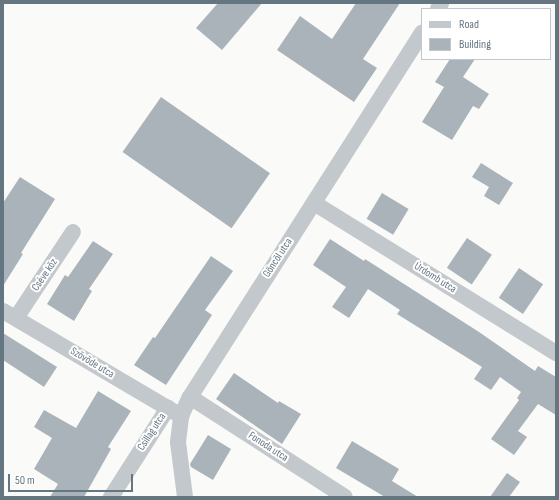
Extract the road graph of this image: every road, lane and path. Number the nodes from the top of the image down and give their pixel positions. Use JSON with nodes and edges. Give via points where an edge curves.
{"nodes":[{"id":1,"x":421,"y":35,"type":"edge"},
{"id":2,"x":314,"y":203,"type":"junction"},
{"id":3,"x":73,"y":232,"type":"dead end"},
{"id":4,"x":10,"y":315,"type":"edge"},
{"id":5,"x":556,"y":354,"type":"edge"},
{"id":6,"x":190,"y":397,"type":"junction"},
{"id":7,"x":175,"y":412,"type":"junction"},
{"id":8,"x":110,"y":497,"type":"edge"},
{"id":9,"x":185,"y":497,"type":"edge"},
{"id":10,"x":345,"y":497,"type":"edge"}],
"edges":[{"from":1,"to":2,"type":"street","name":"Göncöl utca"},
{"from":2,"to":5,"type":"street","name":"Úrdomb utca"},
{"from":2,"to":6,"type":"street","name":"Göncöl utca"},
{"from":3,"to":4,"type":"street","name":"Cséve köz"},
{"from":4,"to":7,"type":"street","name":"Szövöde utca"},
{"from":6,"to":7,"type":"street","name":"Göncöl utca"},
{"from":6,"to":10,"type":"street","name":"Fonoda utca"},
{"from":7,"to":8,"type":"street","name":"Csillag utca"},
{"from":7,"to":9,"type":"street","name":"Göncöl utca"}]}
